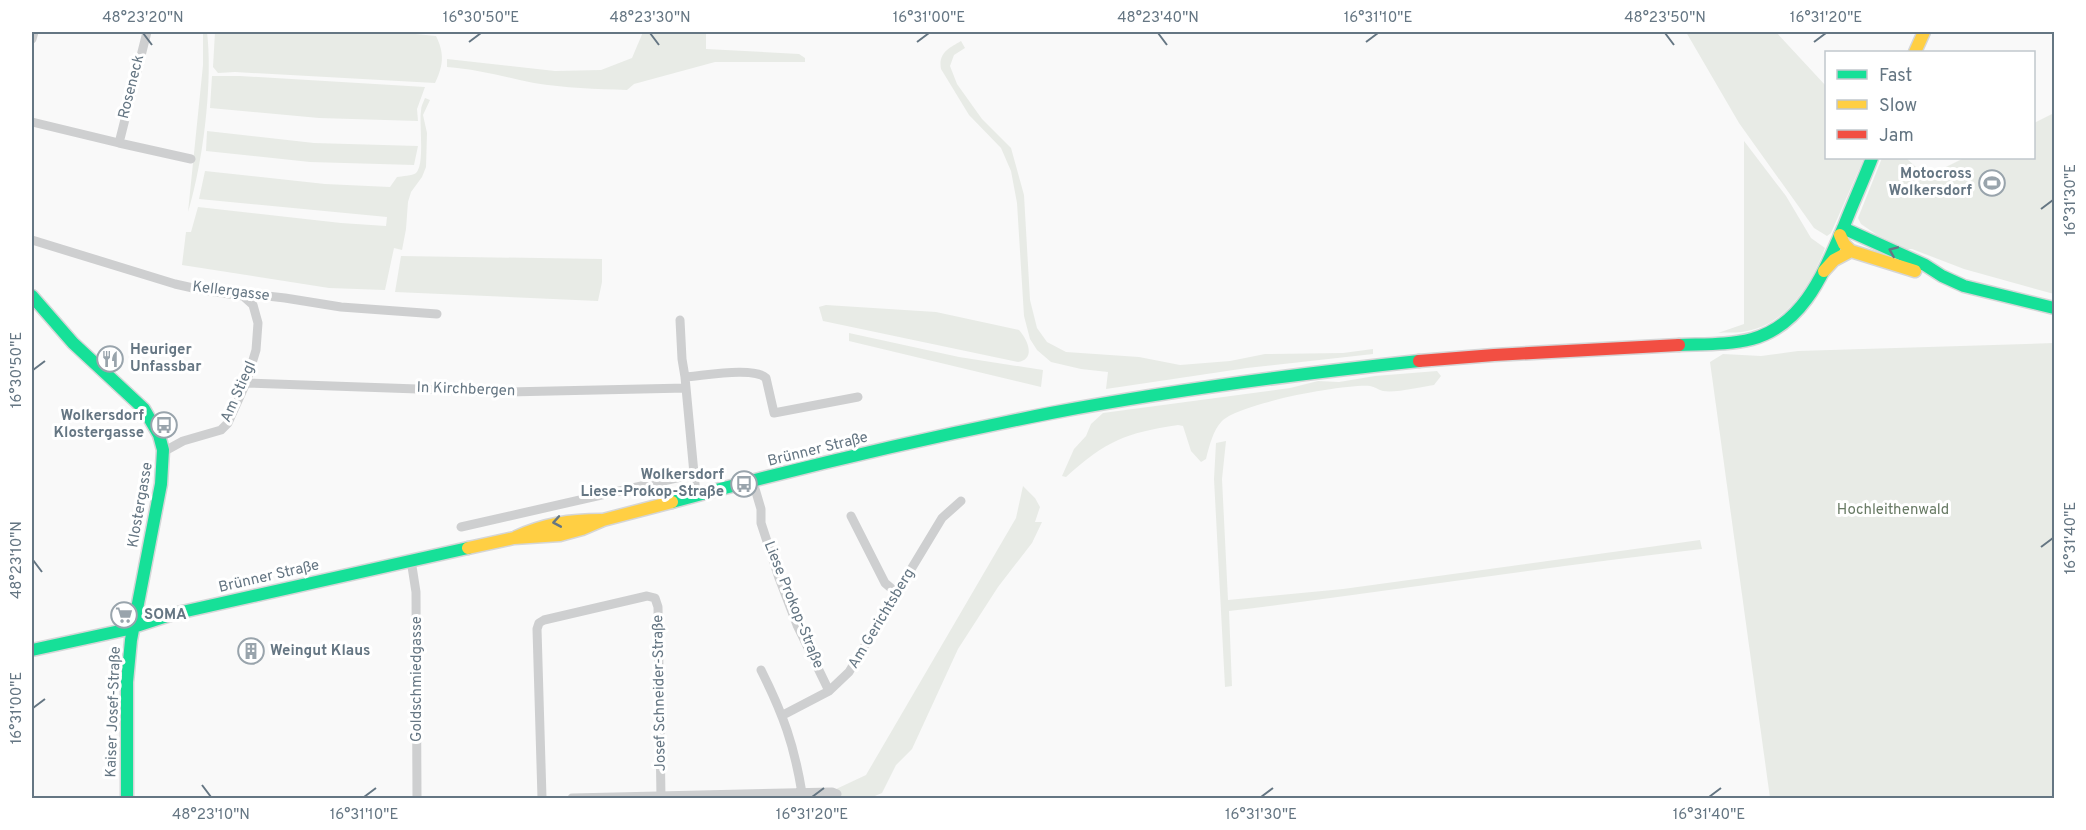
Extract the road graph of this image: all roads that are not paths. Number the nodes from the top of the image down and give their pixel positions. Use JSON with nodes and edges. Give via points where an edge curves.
{"nodes":[{"id":1,"x":34,"y":32,"type":"edge"},
{"id":2,"x":147,"y":32,"type":"edge"},
{"id":3,"x":1924,"y":32,"type":"edge"},
{"id":4,"x":32,"y":39,"type":"edge"},
{"id":5,"x":1915,"y":51,"type":"edge"},
{"id":6,"x":32,"y":122,"type":"edge"},
{"id":7,"x":119,"y":143,"type":"junction"},
{"id":8,"x":192,"y":159,"type":"dead end"},
{"id":9,"x":1872,"y":159,"type":"edge"},
{"id":10,"x":1841,"y":232,"type":"junction"},
{"id":11,"x":32,"y":240,"type":"edge"},
{"id":12,"x":1851,"y":251,"type":"junction"},
{"id":13,"x":1824,"y":271,"type":"junction"},
{"id":14,"x":1942,"y":276,"type":"junction"},
{"id":15,"x":32,"y":296,"type":"edge"},
{"id":16,"x":243,"y":296,"type":"junction"},
{"id":17,"x":2055,"y":308,"type":"edge"},
{"id":18,"x":437,"y":314,"type":"dead end"},
{"id":19,"x":680,"y":320,"type":"dead end"},
{"id":20,"x":685,"y":377,"type":"junction"},
{"id":21,"x":246,"y":383,"type":"junction"},
{"id":22,"x":686,"y":388,"type":"junction"},
{"id":23,"x":858,"y":397,"type":"dead end"},
{"id":24,"x":163,"y":452,"type":"junction"},
{"id":25,"x":694,"y":474,"type":"junction"},
{"id":26,"x":753,"y":482,"type":"junction"},
{"id":27,"x":696,"y":495,"type":"junction"},
{"id":28,"x":961,"y":501,"type":"dead end"},
{"id":29,"x":852,"y":516,"type":"dead end"},
{"id":30,"x":461,"y":527,"type":"dead end"},
{"id":31,"x":411,"y":560,"type":"junction"},
{"id":32,"x":898,"y":594,"type":"junction"},
{"id":33,"x":134,"y":626,"type":"junction"},
{"id":34,"x":32,"y":650,"type":"edge"},
{"id":35,"x":761,"y":670,"type":"dead end"},
{"id":36,"x":829,"y":692,"type":"junction"},
{"id":37,"x":783,"y":715,"type":"junction"},
{"id":38,"x":802,"y":793,"type":"junction"},
{"id":39,"x":837,"y":794,"type":"dead end"},
{"id":40,"x":127,"y":798,"type":"edge"},
{"id":41,"x":417,"y":798,"type":"edge"},
{"id":42,"x":542,"y":798,"type":"edge"},
{"id":43,"x":572,"y":798,"type":"edge"},
{"id":44,"x":661,"y":798,"type":"edge"}],
"edges":[{"from":1,"to":4,"type":"street"},
{"from":2,"to":7,"type":"street","name":"Roseneck"},
{"from":3,"to":5,"type":"main road"},
{"from":6,"to":7,"type":"street"},
{"from":7,"to":8,"type":"street"},
{"from":9,"to":10,"type":"main road"},
{"from":10,"to":12,"type":"main road"},
{"from":10,"to":13,"type":"main road"},
{"from":14,"to":10,"type":"main road","one_way":true,"via":[[1925,264]]},
{"from":11,"to":16,"type":"street","name":"Kellergasse","via":[[175,284]]},
{"from":12,"to":13,"type":"main road"},
{"from":12,"to":14,"type":"main road"},
{"from":13,"to":26,"type":"main road","name":"Brünner Straße","via":[[1790,319],[1763,336],[1745,341],[1492,355],[1224,385],[946,434]]},
{"from":14,"to":17,"type":"main road"},
{"from":15,"to":24,"type":"main road","name":"Klostergasse","via":[[73,344],[144,409],[159,435]]},
{"from":16,"to":18,"type":"street","name":"Kellergasse"},
{"from":16,"to":21,"type":"street","name":"Am Stiegl","via":[[253,305],[258,323],[256,350]]},
{"from":19,"to":20,"type":"street"},
{"from":20,"to":22,"type":"street"},
{"from":20,"to":23,"type":"street","via":[[762,375],[774,413]]},
{"from":21,"to":22,"type":"street","name":"In Kirchbergen","via":[[503,392]]},
{"from":21,"to":24,"type":"street","name":"Am Stiegl","via":[[224,428]]},
{"from":22,"to":25,"type":"street"},
{"from":24,"to":33,"type":"main road","name":"Klostergasse","via":[[161,484]]},
{"from":25,"to":27,"type":"street"},
{"from":25,"to":30,"type":"street"},
{"from":26,"to":27,"type":"main road","name":"Brünner Straße"},
{"from":26,"to":36,"type":"street","name":"Liese Prokop-Straße","via":[[779,578]]},
{"from":27,"to":31,"type":"main road","name":"Brünner Straße","via":[[603,520],[563,536],[514,538]]},
{"from":28,"to":32,"type":"street","name":"Am Gerichtsberg","via":[[942,518]]},
{"from":29,"to":32,"type":"street","via":[[885,583]]},
{"from":31,"to":33,"type":"main road","name":"Brünner Straße"},
{"from":31,"to":41,"type":"street","name":"Goldschmiedgasse","via":[[416,592]]},
{"from":32,"to":36,"type":"street","name":"Am Gerichtsberg","via":[[849,672]]},
{"from":33,"to":34,"type":"main road","name":"Brünner Straße"},
{"from":33,"to":40,"type":"main road","name":"Kaiser Josef-Straße","via":[[127,682]]},
{"from":35,"to":37,"type":"street"},
{"from":36,"to":37,"type":"street","name":"Am Gerichtsberg"},
{"from":37,"to":38,"type":"street"},
{"from":38,"to":39,"type":"street"},
{"from":38,"to":44,"type":"street"},
{"from":42,"to":44,"type":"street","name":"Josef Schneider-Straße","via":[[539,623],[647,596],[655,598],[658,606]]},
{"from":43,"to":44,"type":"street"}]}
